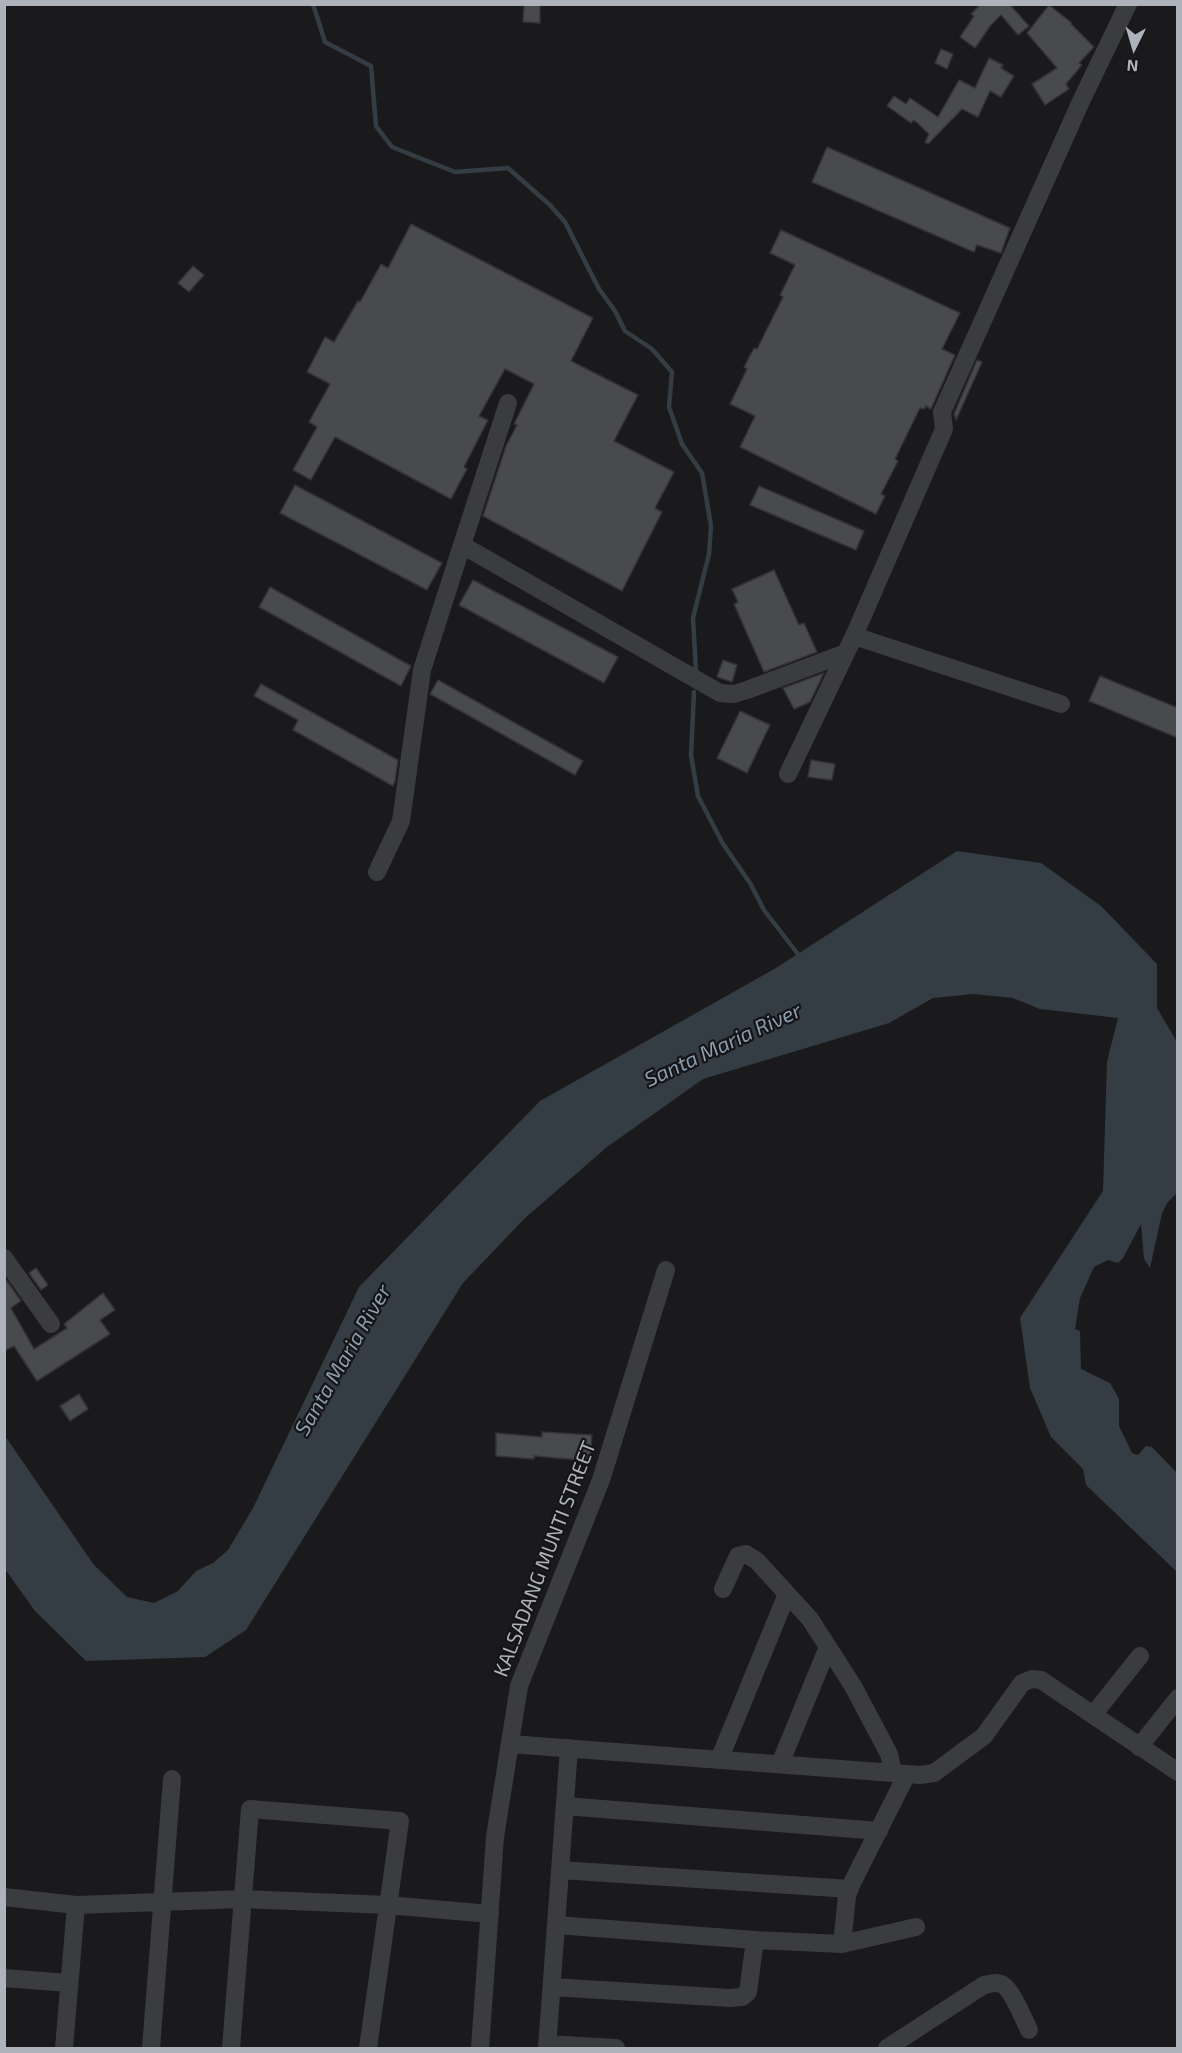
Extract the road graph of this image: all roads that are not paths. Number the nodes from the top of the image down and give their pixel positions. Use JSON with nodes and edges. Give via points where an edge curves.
{"nodes":[{"id":1,"x":1128,"y":4,"type":"edge"},
{"id":2,"x":508,"y":403,"type":"dead end"},
{"id":3,"x":462,"y":545,"type":"junction"},
{"id":4,"x":850,"y":645,"type":"junction"},
{"id":5,"x":1061,"y":704,"type":"dead end"},
{"id":6,"x":788,"y":774,"type":"dead end"},
{"id":7,"x":377,"y":872,"type":"dead end"},
{"id":8,"x":4,"y":1258,"type":"edge"},
{"id":9,"x":666,"y":1270,"type":"dead end"},
{"id":10,"x":51,"y":1324,"type":"dead end"},
{"id":11,"x":723,"y":1589,"type":"dead end"},
{"id":12,"x":787,"y":1594,"type":"junction"},
{"id":13,"x":828,"y":1647,"type":"junction"},
{"id":14,"x":1140,"y":1656,"type":"dead end"},
{"id":15,"x":1178,"y":1698,"type":"edge"},
{"id":16,"x":1093,"y":1715,"type":"junction"},
{"id":17,"x":510,"y":1744,"type":"junction"},
{"id":18,"x":1139,"y":1747,"type":"junction"},
{"id":19,"x":569,"y":1749,"type":"junction"},
{"id":20,"x":718,"y":1760,"type":"junction"},
{"id":21,"x":780,"y":1764,"type":"junction"},
{"id":22,"x":1178,"y":1772,"type":"edge"},
{"id":23,"x":900,"y":1774,"type":"junction"},
{"id":24,"x":172,"y":1779,"type":"dead end"},
{"id":25,"x":565,"y":1806,"type":"junction"},
{"id":26,"x":879,"y":1831,"type":"junction"},
{"id":27,"x":560,"y":1870,"type":"junction"},
{"id":28,"x":850,"y":1889,"type":"junction"},
{"id":29,"x":4,"y":1897,"type":"edge"},
{"id":30,"x":243,"y":1899,"type":"junction"},
{"id":31,"x":163,"y":1902,"type":"junction"},
{"id":32,"x":76,"y":1905,"type":"junction"},
{"id":33,"x":388,"y":1905,"type":"junction"},
{"id":34,"x":490,"y":1914,"type":"junction"},
{"id":35,"x":556,"y":1925,"type":"junction"},
{"id":36,"x":916,"y":1927,"type":"dead end"},
{"id":37,"x":755,"y":1940,"type":"junction"},
{"id":38,"x":842,"y":1944,"type":"junction"},
{"id":39,"x":4,"y":1978,"type":"edge"},
{"id":40,"x":69,"y":1983,"type":"junction"},
{"id":41,"x":552,"y":1987,"type":"junction"},
{"id":42,"x":1029,"y":2030,"type":"dead end"},
{"id":43,"x":547,"y":2046,"type":"edge"},
{"id":44,"x":616,"y":2048,"type":"edge"},
{"id":45,"x":64,"y":2049,"type":"edge"},
{"id":46,"x":151,"y":2049,"type":"edge"},
{"id":47,"x":231,"y":2049,"type":"edge"},
{"id":48,"x":368,"y":2049,"type":"edge"},
{"id":49,"x":480,"y":2049,"type":"edge"},
{"id":50,"x":887,"y":2049,"type":"edge"}],
"edges":[{"from":1,"to":4,"type":"street","via":[[942,412],[944,429]]},
{"from":2,"to":3,"type":"street"},
{"from":3,"to":4,"type":"street","via":[[720,693],[747,690]]},
{"from":3,"to":7,"type":"street","via":[[422,670],[401,821]]},
{"from":4,"to":5,"type":"street"},
{"from":4,"to":6,"type":"street"},
{"from":8,"to":10,"type":"street"},
{"from":9,"to":17,"type":"street","name":"KALSADANG MUNTI STREET","via":[[601,1480],[519,1686]]},
{"from":11,"to":12,"type":"street","via":[[738,1556],[746,1554]]},
{"from":12,"to":13,"type":"street"},
{"from":12,"to":20,"type":"street"},
{"from":13,"to":21,"type":"street"},
{"from":13,"to":23,"type":"street"},
{"from":14,"to":16,"type":"street"},
{"from":15,"to":18,"type":"street"},
{"from":16,"to":18,"type":"street"},
{"from":16,"to":23,"type":"street","via":[[1041,1680],[1032,1679],[1023,1683],[984,1736],[934,1773]]},
{"from":17,"to":19,"type":"street"},
{"from":17,"to":34,"type":"street","name":"KALSADANG MUNTI STREET","via":[[495,1836]]},
{"from":18,"to":22,"type":"street"},
{"from":19,"to":20,"type":"street"},
{"from":19,"to":25,"type":"street"},
{"from":20,"to":21,"type":"street"},
{"from":21,"to":23,"type":"street"},
{"from":23,"to":26,"type":"street"},
{"from":24,"to":31,"type":"street"},
{"from":25,"to":26,"type":"street"},
{"from":25,"to":27,"type":"street"},
{"from":26,"to":28,"type":"street"},
{"from":27,"to":28,"type":"street"},
{"from":27,"to":35,"type":"street"},
{"from":28,"to":38,"type":"street"},
{"from":29,"to":32,"type":"street"},
{"from":30,"to":31,"type":"street"},
{"from":30,"to":33,"type":"street"},
{"from":30,"to":33,"type":"street","via":[[250,1809],[399,1821]]},
{"from":30,"to":47,"type":"street"},
{"from":31,"to":32,"type":"street"},
{"from":31,"to":46,"type":"street"},
{"from":32,"to":40,"type":"street"},
{"from":33,"to":34,"type":"street"},
{"from":33,"to":48,"type":"street"},
{"from":34,"to":49,"type":"street","name":"KALSADANG MUNTI STREET"},
{"from":35,"to":37,"type":"street"},
{"from":35,"to":41,"type":"street"},
{"from":36,"to":38,"type":"street"},
{"from":37,"to":38,"type":"street"},
{"from":37,"to":41,"type":"street","via":[[748,1992],[742,1997]]},
{"from":39,"to":40,"type":"street"},
{"from":40,"to":45,"type":"street"},
{"from":41,"to":43,"type":"street"},
{"from":42,"to":50,"type":"street","via":[[1004,1985],[995,1983],[984,1985]]},
{"from":43,"to":44,"type":"street"}]}
